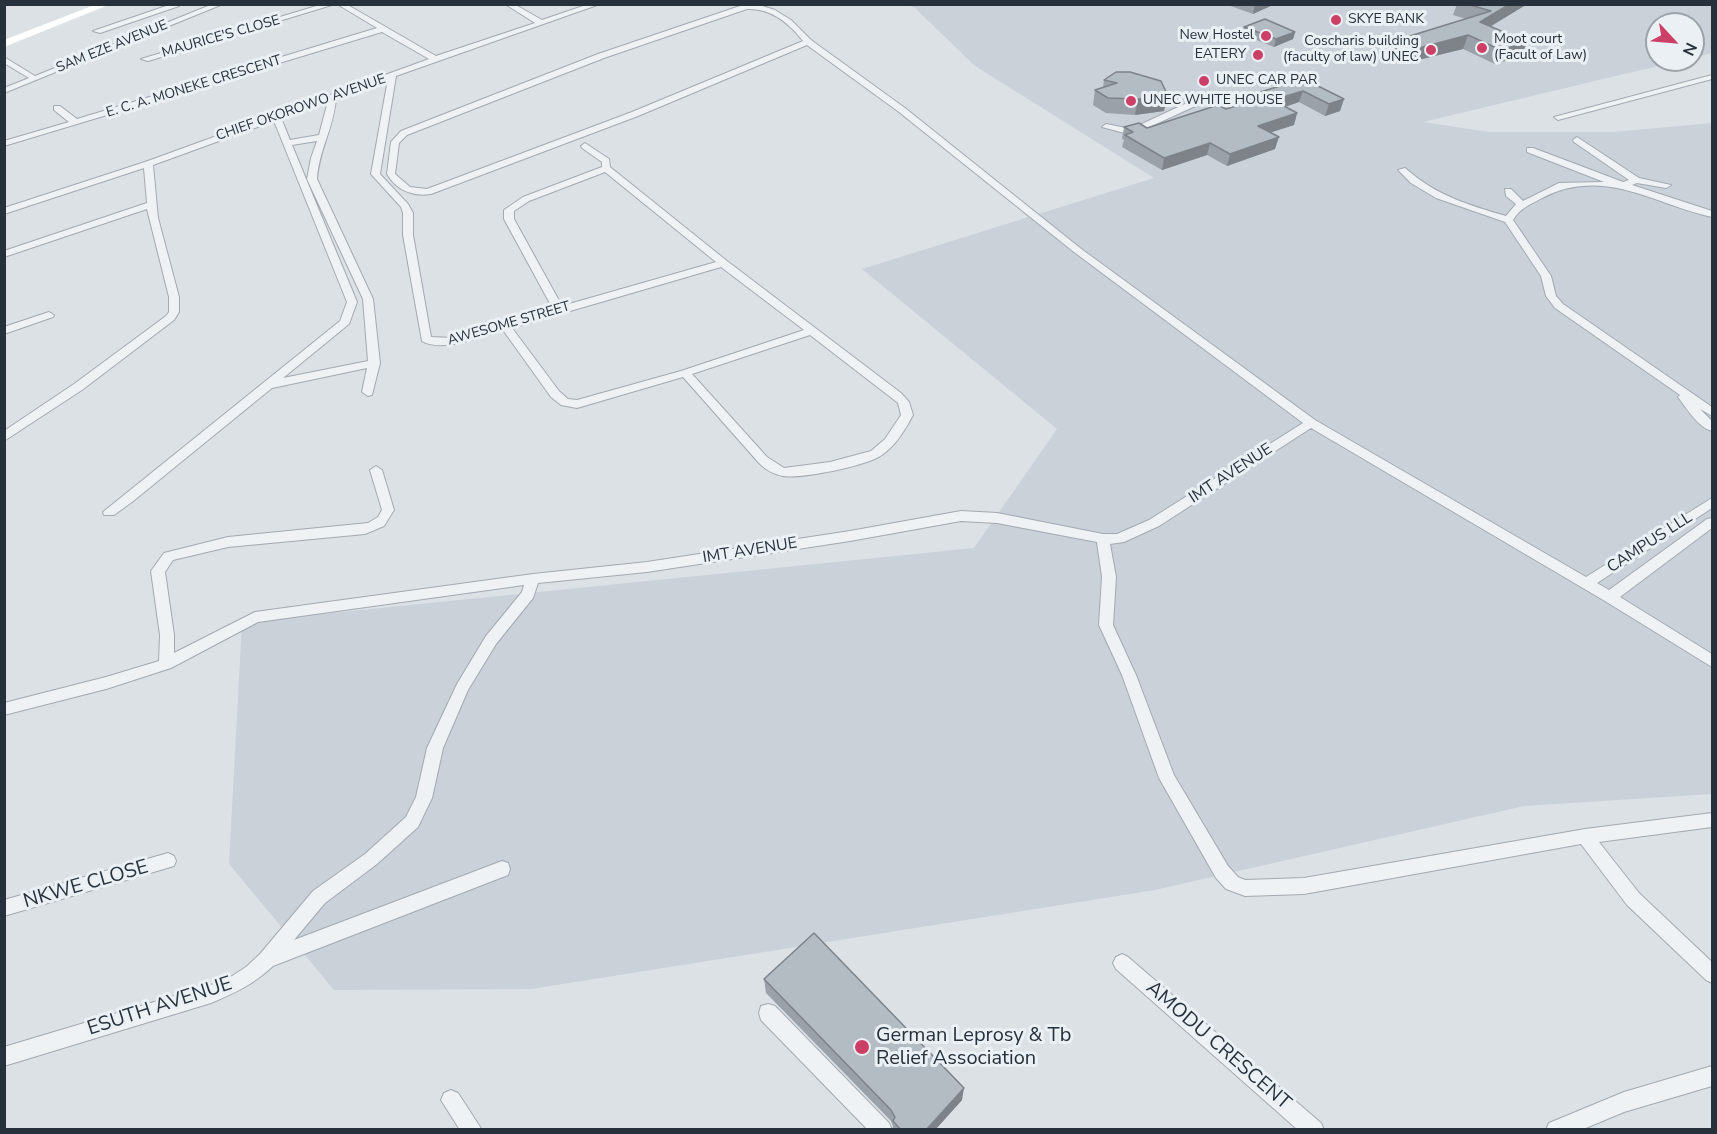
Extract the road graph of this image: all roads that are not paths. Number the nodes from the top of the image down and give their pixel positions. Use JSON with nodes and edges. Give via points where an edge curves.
{"nodes":[{"id":1,"x":107,"y":4,"type":"edge"},
{"id":2,"x":220,"y":4,"type":"edge"},
{"id":3,"x":332,"y":4,"type":"edge"},
{"id":4,"x":340,"y":4,"type":"edge"},
{"id":5,"x":508,"y":4,"type":"edge"},
{"id":6,"x":597,"y":4,"type":"edge"},
{"id":7,"x":175,"y":6,"type":"edge"},
{"id":8,"x":138,"y":18,"type":"junction"},
{"id":9,"x":541,"y":23,"type":"junction"},
{"id":10,"x":157,"y":29,"type":"junction"},
{"id":11,"x":382,"y":29,"type":"junction"},
{"id":12,"x":97,"y":31,"type":"dead end"},
{"id":13,"x":808,"y":42,"type":"junction"},
{"id":14,"x":4,"y":44,"type":"edge"},
{"id":15,"x":4,"y":59,"type":"edge"},
{"id":16,"x":145,"y":59,"type":"dead end"},
{"id":17,"x":435,"y":59,"type":"junction"},
{"id":18,"x":392,"y":76,"type":"junction"},
{"id":19,"x":1713,"y":77,"type":"edge"},
{"id":20,"x":35,"y":79,"type":"junction"},
{"id":21,"x":4,"y":91,"type":"edge"},
{"id":22,"x":332,"y":96,"type":"junction"},
{"id":23,"x":1206,"y":101,"type":"dead end"},
{"id":24,"x":57,"y":108,"type":"dead end"},
{"id":25,"x":276,"y":116,"type":"junction"},
{"id":26,"x":1558,"y":117,"type":"dead end"},
{"id":27,"x":75,"y":122,"type":"junction"},
{"id":28,"x":1106,"y":127,"type":"dead end"},
{"id":29,"x":324,"y":137,"type":"junction"},
{"id":30,"x":1577,"y":140,"type":"dead end"},
{"id":31,"x":288,"y":143,"type":"junction"},
{"id":32,"x":4,"y":144,"type":"edge"},
{"id":33,"x":585,"y":146,"type":"dead end"},
{"id":34,"x":1530,"y":150,"type":"dead end"},
{"id":35,"x":148,"y":164,"type":"junction"},
{"id":36,"x":606,"y":168,"type":"junction"},
{"id":37,"x":1402,"y":170,"type":"dead end"},
{"id":38,"x":1583,"y":172,"type":"junction"},
{"id":39,"x":1636,"y":180,"type":"junction"},
{"id":40,"x":1625,"y":185,"type":"junction"},
{"id":41,"x":1666,"y":185,"type":"dead end"},
{"id":42,"x":1554,"y":188,"type":"junction"},
{"id":43,"x":1508,"y":191,"type":"dead end"},
{"id":44,"x":1449,"y":201,"type":"junction"},
{"id":45,"x":152,"y":204,"type":"junction"},
{"id":46,"x":1511,"y":207,"type":"junction"},
{"id":47,"x":4,"y":211,"type":"edge"},
{"id":48,"x":1713,"y":214,"type":"edge"},
{"id":49,"x":1508,"y":220,"type":"junction"},
{"id":50,"x":4,"y":254,"type":"edge"},
{"id":51,"x":723,"y":263,"type":"junction"},
{"id":52,"x":559,"y":310,"type":"junction"},
{"id":53,"x":49,"y":315,"type":"dead end"},
{"id":54,"x":506,"y":327,"type":"junction"},
{"id":55,"x":812,"y":331,"type":"junction"},
{"id":56,"x":4,"y":332,"type":"edge"},
{"id":57,"x":374,"y":363,"type":"junction"},
{"id":58,"x":685,"y":373,"type":"junction"},
{"id":59,"x":266,"y":385,"type":"junction"},
{"id":60,"x":1677,"y":388,"type":"junction"},
{"id":61,"x":368,"y":392,"type":"dead end"},
{"id":62,"x":1713,"y":412,"type":"edge"},
{"id":63,"x":1311,"y":423,"type":"junction"},
{"id":64,"x":1713,"y":427,"type":"edge"},
{"id":65,"x":4,"y":437,"type":"edge"},
{"id":66,"x":376,"y":470,"type":"dead end"},
{"id":67,"x":1713,"y":502,"type":"edge"},
{"id":68,"x":110,"y":512,"type":"dead end"},
{"id":69,"x":1713,"y":522,"type":"edge"},
{"id":70,"x":1103,"y":539,"type":"junction"},
{"id":71,"x":533,"y":579,"type":"junction"},
{"id":72,"x":1587,"y":583,"type":"junction"},
{"id":73,"x":1610,"y":597,"type":"junction"},
{"id":74,"x":1713,"y":661,"type":"edge"},
{"id":75,"x":166,"y":664,"type":"junction"},
{"id":76,"x":4,"y":709,"type":"edge"},
{"id":77,"x":1713,"y":820,"type":"edge"},
{"id":78,"x":1585,"y":836,"type":"junction"},
{"id":79,"x":168,"y":861,"type":"dead end"},
{"id":80,"x":502,"y":869,"type":"dead end"},
{"id":81,"x":4,"y":908,"type":"edge"},
{"id":82,"x":266,"y":960,"type":"junction"},
{"id":83,"x":1122,"y":963,"type":"dead end"},
{"id":84,"x":1713,"y":974,"type":"edge"},
{"id":85,"x":768,"y":1013,"type":"dead end"},
{"id":86,"x":4,"y":1057,"type":"edge"},
{"id":87,"x":1713,"y":1076,"type":"edge"},
{"id":88,"x":451,"y":1100,"type":"dead end"},
{"id":89,"x":472,"y":1130,"type":"edge"},
{"id":90,"x":882,"y":1130,"type":"edge"},
{"id":91,"x":1314,"y":1130,"type":"edge"},
{"id":92,"x":1556,"y":1130,"type":"edge"}],
"edges":[{"from":1,"to":14,"type":"main road"},
{"from":2,"to":10,"type":"street","name":"SAM EZE AVENUE"},
{"from":3,"to":16,"type":"street","name":"MAURICE'S CLOSE"},
{"from":4,"to":11,"type":"street"},
{"from":5,"to":9,"type":"street"},
{"from":6,"to":9,"type":"street","name":"CHIEF OKOROWO AVENUE"},
{"from":7,"to":8,"type":"street"},
{"from":8,"to":10,"type":"street"},
{"from":8,"to":12,"type":"street"},
{"from":9,"to":17,"type":"street","name":"CHIEF OKOROWO AVENUE"},
{"from":10,"to":20,"type":"street","name":"SAM EZE AVENUE"},
{"from":11,"to":17,"type":"street"},
{"from":11,"to":27,"type":"street","name":"E. C. A. MONEKE CRESCENT"},
{"from":13,"to":13,"type":"street","via":[[636,114],[428,192],[410,190],[391,174],[395,142],[404,133],[601,56],[746,7],[770,8]]},
{"from":13,"to":63,"type":"street","via":[[902,110],[1077,250]]},
{"from":15,"to":20,"type":"street"},
{"from":17,"to":18,"type":"street","name":"CHIEF OKOROWO AVENUE"},
{"from":18,"to":22,"type":"street","name":"CHIEF OKOROWO AVENUE"},
{"from":18,"to":54,"type":"street","name":"AWESOME STREET","via":[[375,174],[408,213],[408,235],[426,339],[447,342]]},
{"from":19,"to":26,"type":"street"},
{"from":20,"to":21,"type":"street","name":"SAM EZE AVENUE"},
{"from":22,"to":25,"type":"street","name":"CHIEF OKOROWO AVENUE"},
{"from":22,"to":29,"type":"street"},
{"from":23,"to":28,"type":"street","via":[[1132,132]]},
{"from":24,"to":27,"type":"street"},
{"from":25,"to":31,"type":"street"},
{"from":25,"to":35,"type":"street","name":"CHIEF OKOROWO AVENUE"},
{"from":27,"to":32,"type":"street","name":"E. C. A. MONEKE CRESCENT"},
{"from":29,"to":31,"type":"street"},
{"from":29,"to":57,"type":"street","via":[[312,164],[312,179],[368,299]]},
{"from":30,"to":39,"type":"street"},
{"from":31,"to":59,"type":"street","via":[[352,302],[345,322]]},
{"from":33,"to":36,"type":"street","via":[[606,161]]},
{"from":34,"to":38,"type":"street"},
{"from":35,"to":45,"type":"street"},
{"from":35,"to":47,"type":"street","name":"CHIEF OKOROWO AVENUE"},
{"from":36,"to":51,"type":"street"},
{"from":36,"to":52,"type":"street","via":[[526,199],[509,210],[509,219]]},
{"from":37,"to":44,"type":"street"},
{"from":38,"to":40,"type":"street"},
{"from":38,"to":42,"type":"street","via":[[1563,177]]},
{"from":39,"to":40,"type":"street"},
{"from":39,"to":41,"type":"street"},
{"from":40,"to":42,"type":"street","via":[[1577,184]]},
{"from":40,"to":48,"type":"street"},
{"from":42,"to":46,"type":"street"},
{"from":43,"to":46,"type":"street"},
{"from":44,"to":46,"type":"street"},
{"from":44,"to":49,"type":"street"},
{"from":45,"to":50,"type":"street"},
{"from":45,"to":65,"type":"street","via":[[174,312],[78,387]]},
{"from":46,"to":49,"type":"street"},
{"from":49,"to":60,"type":"street","via":[[1546,276],[1551,296],[1559,306]]},
{"from":51,"to":52,"type":"street","name":"AWESOME STREET"},
{"from":51,"to":55,"type":"street"},
{"from":52,"to":54,"type":"street","name":"AWESOME STREET"},
{"from":53,"to":56,"type":"street"},
{"from":54,"to":58,"type":"street","via":[[565,402],[590,401]]},
{"from":55,"to":58,"type":"street"},
{"from":55,"to":58,"type":"street","via":[[903,402],[907,415],[900,428],[886,445],[866,459],[791,472],[769,467]]},
{"from":57,"to":59,"type":"street"},
{"from":57,"to":61,"type":"street"},
{"from":59,"to":68,"type":"street"},
{"from":60,"to":62,"type":"street"},
{"from":60,"to":64,"type":"street"},
{"from":63,"to":70,"type":"street","name":"IMT AVENUE","via":[[1148,527],[1125,537]]},
{"from":63,"to":72,"type":"street"},
{"from":66,"to":75,"type":"street","via":[[388,510],[383,521],[365,529],[228,542],[169,556],[158,571]]},
{"from":67,"to":72,"type":"street","name":"CAMPUS LLL"},
{"from":69,"to":73,"type":"street"},
{"from":70,"to":71,"type":"street","name":"IMT AVENUE","via":[[1013,520],[961,516],[669,563]]},
{"from":70,"to":78,"type":"street","via":[[1109,577],[1106,625],[1167,778],[1222,873],[1232,883],[1245,888],[1304,886]]},
{"from":71,"to":75,"type":"street","name":"IMT AVENUE","via":[[255,617]]},
{"from":71,"to":82,"type":"street","name":"ESUTH AVENUE","via":[[528,594],[491,640],[462,688],[435,748],[424,798],[412,822],[371,859],[319,897]]},
{"from":72,"to":73,"type":"street"},
{"from":73,"to":74,"type":"street"},
{"from":75,"to":76,"type":"street","name":"IMT AVENUE","via":[[94,688]]},
{"from":77,"to":78,"type":"street"},
{"from":78,"to":84,"type":"street","via":[[1633,898]]},
{"from":79,"to":81,"type":"street","name":"NKWE CLOSE"},
{"from":80,"to":82,"type":"street"},
{"from":82,"to":86,"type":"street","name":"ESUTH AVENUE","via":[[236,984],[210,994]]},
{"from":83,"to":91,"type":"street","name":"AMODU CRESCENT"},
{"from":85,"to":90,"type":"street"},
{"from":87,"to":92,"type":"street","via":[[1624,1102]]},
{"from":88,"to":89,"type":"street"}]}
